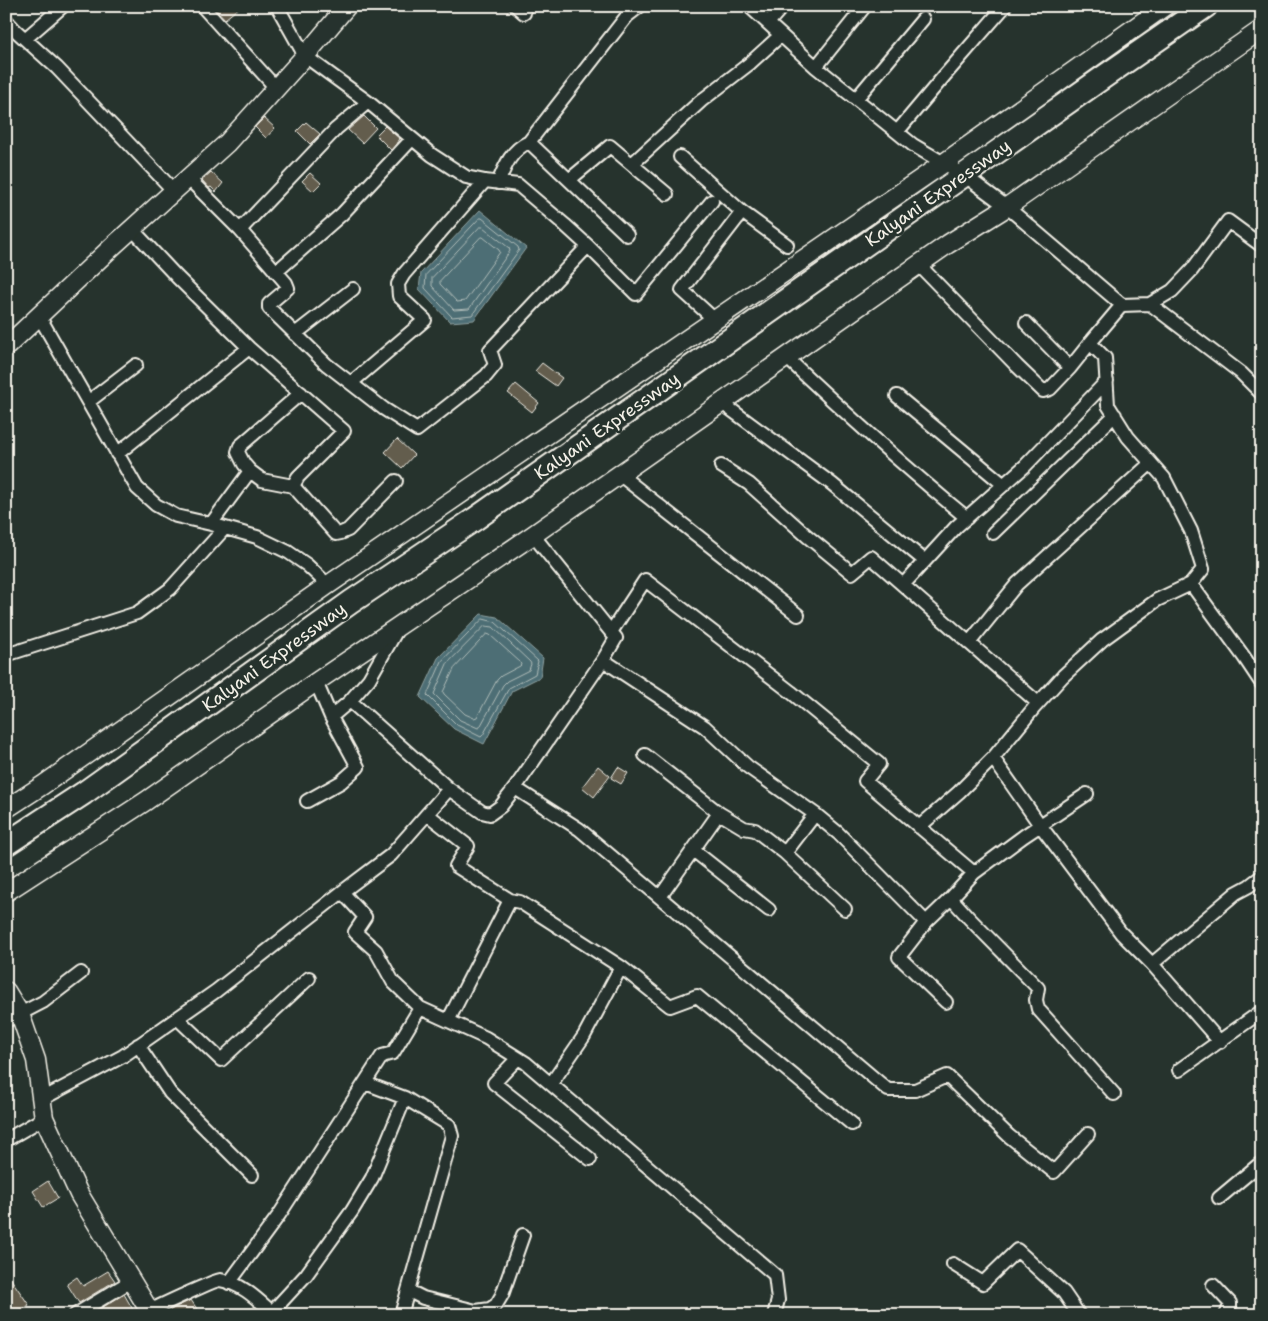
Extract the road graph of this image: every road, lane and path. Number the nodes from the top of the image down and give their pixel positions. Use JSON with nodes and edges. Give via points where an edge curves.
{"nodes":[{"id":1,"x":63,"y":6,"type":"edge"},
{"id":2,"x":202,"y":6,"type":"edge"},
{"id":3,"x":277,"y":6,"type":"edge"},
{"id":4,"x":347,"y":6,"type":"edge"},
{"id":5,"x":640,"y":6,"type":"edge"},
{"id":6,"x":749,"y":6,"type":"edge"},
{"id":7,"x":783,"y":6,"type":"edge"},
{"id":8,"x":865,"y":6,"type":"edge"},
{"id":9,"x":1005,"y":6,"type":"edge"},
{"id":10,"x":1165,"y":6,"type":"edge"},
{"id":11,"x":1206,"y":6,"type":"edge"},
{"id":12,"x":923,"y":19,"type":"dead end"},
{"id":13,"x":6,"y":20,"type":"edge"},
{"id":14,"x":768,"y":23,"type":"junction"},
{"id":15,"x":1262,"y":29,"type":"edge"},
{"id":16,"x":781,"y":36,"type":"junction"},
{"id":17,"x":25,"y":39,"type":"junction"},
{"id":18,"x":305,"y":56,"type":"junction"},
{"id":19,"x":816,"y":67,"type":"junction"},
{"id":20,"x":276,"y":88,"type":"junction"},
{"id":21,"x":856,"y":99,"type":"junction"},
{"id":22,"x":368,"y":102,"type":"junction"},
{"id":23,"x":897,"y":132,"type":"junction"},
{"id":24,"x":412,"y":139,"type":"junction"},
{"id":25,"x":528,"y":142,"type":"junction"},
{"id":26,"x":680,"y":157,"type":"dead end"},
{"id":27,"x":944,"y":163,"type":"junction"},
{"id":28,"x":632,"y":164,"type":"junction"},
{"id":29,"x":964,"y":175,"type":"junction"},
{"id":30,"x":188,"y":178,"type":"junction"},
{"id":31,"x":569,"y":180,"type":"junction"},
{"id":32,"x":491,"y":182,"type":"junction"},
{"id":33,"x":174,"y":191,"type":"junction"},
{"id":34,"x":667,"y":194,"type":"dead end"},
{"id":35,"x":712,"y":201,"type":"dead end"},
{"id":36,"x":1007,"y":207,"type":"junction"},
{"id":37,"x":742,"y":212,"type":"junction"},
{"id":38,"x":132,"y":229,"type":"junction"},
{"id":39,"x":240,"y":230,"type":"junction"},
{"id":40,"x":627,"y":235,"type":"dead end"},
{"id":41,"x":588,"y":246,"type":"junction"},
{"id":42,"x":788,"y":246,"type":"dead end"},
{"id":43,"x":1262,"y":246,"type":"edge"},
{"id":44,"x":919,"y":265,"type":"junction"},
{"id":45,"x":276,"y":272,"type":"junction"},
{"id":46,"x":353,"y":289,"type":"dead end"},
{"id":47,"x":1150,"y":304,"type":"junction"},
{"id":48,"x":1122,"y":305,"type":"junction"},
{"id":49,"x":40,"y":316,"type":"junction"},
{"id":50,"x":715,"y":320,"type":"junction"},
{"id":51,"x":1026,"y":323,"type":"dead end"},
{"id":52,"x":295,"y":334,"type":"junction"},
{"id":53,"x":1090,"y":343,"type":"junction"},
{"id":54,"x":7,"y":345,"type":"edge"},
{"id":55,"x":249,"y":348,"type":"junction"},
{"id":56,"x":786,"y":357,"type":"junction"},
{"id":57,"x":136,"y":364,"type":"dead end"},
{"id":58,"x":1070,"y":368,"type":"junction"},
{"id":59,"x":1107,"y":381,"type":"junction"},
{"id":60,"x":351,"y":383,"type":"junction"},
{"id":61,"x":300,"y":393,"type":"junction"},
{"id":62,"x":1262,"y":394,"type":"edge"},
{"id":63,"x":896,"y":396,"type":"dead end"},
{"id":64,"x":88,"y":402,"type":"junction"},
{"id":65,"x":722,"y":403,"type":"junction"},
{"id":66,"x":1115,"y":415,"type":"junction"},
{"id":67,"x":117,"y":454,"type":"junction"},
{"id":68,"x":1151,"y":463,"type":"junction"},
{"id":69,"x":721,"y":466,"type":"dead end"},
{"id":70,"x":250,"y":471,"type":"junction"},
{"id":71,"x":620,"y":474,"type":"junction"},
{"id":72,"x":396,"y":481,"type":"dead end"},
{"id":73,"x":1004,"y":485,"type":"junction"},
{"id":74,"x":294,"y":486,"type":"junction"},
{"id":75,"x":967,"y":518,"type":"junction"},
{"id":76,"x":211,"y":524,"type":"junction"},
{"id":77,"x":225,"y":528,"type":"junction"},
{"id":78,"x":993,"y":533,"type":"dead end"},
{"id":79,"x":533,"y":535,"type":"junction"},
{"id":80,"x":925,"y":561,"type":"junction"},
{"id":81,"x":1191,"y":584,"type":"junction"},
{"id":82,"x":328,"y":585,"type":"junction"},
{"id":83,"x":903,"y":585,"type":"junction"},
{"id":84,"x":798,"y":615,"type":"dead end"},
{"id":85,"x":399,"y":626,"type":"junction"},
{"id":86,"x":611,"y":632,"type":"junction"},
{"id":87,"x":968,"y":643,"type":"junction"},
{"id":88,"x":6,"y":655,"type":"edge"},
{"id":89,"x":604,"y":660,"type":"junction"},
{"id":90,"x":316,"y":682,"type":"junction"},
{"id":91,"x":1262,"y":684,"type":"edge"},
{"id":92,"x":350,"y":701,"type":"junction"},
{"id":93,"x":1038,"y":704,"type":"junction"},
{"id":94,"x":331,"y":716,"type":"junction"},
{"id":95,"x":645,"y":755,"type":"dead end"},
{"id":96,"x":993,"y":758,"type":"junction"},
{"id":97,"x":515,"y":788,"type":"junction"},
{"id":98,"x":449,"y":789,"type":"junction"},
{"id":99,"x":1087,"y":794,"type":"dead end"},
{"id":100,"x":307,"y":800,"type":"dead end"},
{"id":101,"x":6,"y":809,"type":"edge"},
{"id":102,"x":719,"y":813,"type":"junction"},
{"id":103,"x":427,"y":814,"type":"junction"},
{"id":104,"x":816,"y":814,"type":"junction"},
{"id":105,"x":1040,"y":825,"type":"junction"},
{"id":106,"x":919,"y":826,"type":"junction"},
{"id":107,"x":6,"y":844,"type":"edge"},
{"id":108,"x":693,"y":850,"type":"junction"},
{"id":109,"x":785,"y":853,"type":"junction"},
{"id":110,"x":974,"y":872,"type":"junction"},
{"id":111,"x":1262,"y":876,"type":"edge"},
{"id":112,"x":6,"y":892,"type":"edge"},
{"id":113,"x":342,"y":892,"type":"junction"},
{"id":114,"x":660,"y":898,"type":"junction"},
{"id":115,"x":951,"y":898,"type":"junction"},
{"id":116,"x":510,"y":900,"type":"junction"},
{"id":117,"x":844,"y":909,"type":"dead end"},
{"id":118,"x":769,"y":910,"type":"dead end"},
{"id":119,"x":926,"y":922,"type":"junction"},
{"id":120,"x":1152,"y":964,"type":"junction"},
{"id":121,"x":621,"y":967,"type":"junction"},
{"id":122,"x":81,"y":973,"type":"dead end"},
{"id":123,"x":309,"y":978,"type":"dead end"},
{"id":124,"x":6,"y":990,"type":"edge"},
{"id":125,"x":946,"y":1002,"type":"dead end"},
{"id":126,"x":420,"y":1008,"type":"junction"},
{"id":127,"x":1262,"y":1011,"type":"edge"},
{"id":128,"x":13,"y":1017,"type":"edge"},
{"id":129,"x":177,"y":1018,"type":"junction"},
{"id":130,"x":448,"y":1021,"type":"junction"},
{"id":131,"x":1220,"y":1042,"type":"junction"},
{"id":132,"x":138,"y":1045,"type":"junction"},
{"id":133,"x":518,"y":1058,"type":"junction"},
{"id":134,"x":1180,"y":1070,"type":"dead end"},
{"id":135,"x":365,"y":1083,"type":"junction"},
{"id":136,"x":550,"y":1084,"type":"junction"},
{"id":137,"x":1114,"y":1094,"type":"dead end"},
{"id":138,"x":405,"y":1098,"type":"junction"},
{"id":139,"x":42,"y":1099,"type":"junction"},
{"id":140,"x":44,"y":1118,"type":"junction"},
{"id":141,"x":852,"y":1124,"type":"dead end"},
{"id":142,"x":1088,"y":1134,"type":"dead end"},
{"id":143,"x":6,"y":1140,"type":"edge"},
{"id":144,"x":590,"y":1159,"type":"dead end"},
{"id":145,"x":1262,"y":1162,"type":"edge"},
{"id":146,"x":252,"y":1175,"type":"dead end"},
{"id":147,"x":1219,"y":1198,"type":"dead end"},
{"id":148,"x":523,"y":1235,"type":"dead end"},
{"id":149,"x":953,"y":1264,"type":"dead end"},
{"id":150,"x":131,"y":1281,"type":"junction"},
{"id":151,"x":229,"y":1283,"type":"junction"},
{"id":152,"x":1212,"y":1285,"type":"dead end"},
{"id":153,"x":409,"y":1291,"type":"junction"},
{"id":154,"x":148,"y":1313,"type":"edge"},
{"id":155,"x":274,"y":1313,"type":"edge"},
{"id":156,"x":75,"y":1315,"type":"edge"},
{"id":157,"x":402,"y":1315,"type":"edge"},
{"id":158,"x":774,"y":1315,"type":"edge"},
{"id":159,"x":1079,"y":1315,"type":"edge"},
{"id":160,"x":1226,"y":1315,"type":"edge"}],
"edges":[{"from":1,"to":17,"type":"street"},
{"from":2,"to":20,"type":"street"},
{"from":3,"to":18,"type":"street"},
{"from":4,"to":18,"type":"street"},
{"from":5,"to":25,"type":"street","via":[[627,16]]},
{"from":6,"to":14,"type":"street"},
{"from":7,"to":14,"type":"street"},
{"from":8,"to":19,"type":"street"},
{"from":9,"to":23,"type":"street"},
{"from":10,"to":27,"type":"street"},
{"from":11,"to":29,"type":"highway","name":"Kalyani Expressway"},
{"from":12,"to":21,"type":"street"},
{"from":13,"to":17,"type":"street"},
{"from":14,"to":16,"type":"street"},
{"from":15,"to":36,"type":"street"},
{"from":16,"to":19,"type":"street"},
{"from":16,"to":28,"type":"street","via":[[701,101]]},
{"from":17,"to":33,"type":"street","via":[[57,68]]},
{"from":18,"to":20,"type":"street"},
{"from":18,"to":22,"type":"street"},
{"from":19,"to":21,"type":"street"},
{"from":20,"to":30,"type":"street","via":[[227,143]]},
{"from":21,"to":23,"type":"street"},
{"from":22,"to":24,"type":"street"},
{"from":22,"to":39,"type":"street","via":[[336,129]]},
{"from":23,"to":27,"type":"street"},
{"from":24,"to":32,"type":"street","via":[[466,177]]},
{"from":24,"to":45,"type":"street","via":[[342,214]]},
{"from":25,"to":31,"type":"street"},
{"from":25,"to":32,"type":"street","via":[[520,146]]},
{"from":26,"to":37,"type":"street"},
{"from":27,"to":29,"type":"street"},
{"from":27,"to":50,"type":"street"},
{"from":28,"to":31,"type":"street","via":[[610,146]]},
{"from":28,"to":34,"type":"street"},
{"from":29,"to":36,"type":"street"},
{"from":29,"to":107,"type":"highway","name":"Kalyani Expressway","via":[[475,519],[351,602],[84,793]]},
{"from":30,"to":33,"type":"street"},
{"from":30,"to":39,"type":"street"},
{"from":31,"to":40,"type":"street"},
{"from":32,"to":41,"type":"street","via":[[518,186]]},
{"from":32,"to":60,"type":"street","via":[[409,268],[398,284],[399,296],[425,320]]},
{"from":33,"to":38,"type":"street"},
{"from":35,"to":41,"type":"street","via":[[636,294]]},
{"from":36,"to":44,"type":"street"},
{"from":36,"to":48,"type":"street"},
{"from":37,"to":42,"type":"street"},
{"from":37,"to":50,"type":"street","via":[[682,290]]},
{"from":38,"to":49,"type":"street"},
{"from":38,"to":55,"type":"street"},
{"from":39,"to":45,"type":"street"},
{"from":41,"to":60,"type":"street","via":[[490,350],[495,365],[486,376],[417,430]]},
{"from":43,"to":47,"type":"street","via":[[1228,222],[1186,277],[1172,291]]},
{"from":44,"to":56,"type":"street"},
{"from":44,"to":58,"type":"street","via":[[1043,391],[1050,389]]},
{"from":45,"to":52,"type":"street","via":[[288,288],[269,304],[270,308]]},
{"from":46,"to":52,"type":"street"},
{"from":47,"to":48,"type":"street"},
{"from":47,"to":62,"type":"street","via":[[1241,373]]},
{"from":48,"to":53,"type":"street"},
{"from":49,"to":54,"type":"street"},
{"from":49,"to":64,"type":"street"},
{"from":50,"to":82,"type":"street"},
{"from":51,"to":58,"type":"street"},
{"from":52,"to":60,"type":"street"},
{"from":53,"to":58,"type":"street"},
{"from":53,"to":59,"type":"street","via":[[1105,358]]},
{"from":55,"to":61,"type":"street"},
{"from":55,"to":67,"type":"street"},
{"from":56,"to":65,"type":"street"},
{"from":56,"to":75,"type":"street","via":[[860,427]]},
{"from":57,"to":64,"type":"street"},
{"from":59,"to":66,"type":"street","via":[[1108,405]]},
{"from":59,"to":73,"type":"street"},
{"from":61,"to":70,"type":"street","via":[[240,446],[238,452]]},
{"from":61,"to":74,"type":"street","via":[[344,431],[298,477]]},
{"from":63,"to":73,"type":"street"},
{"from":64,"to":67,"type":"street"},
{"from":65,"to":71,"type":"street"},
{"from":65,"to":80,"type":"street","via":[[832,484]]},
{"from":66,"to":68,"type":"street","via":[[1128,437]]},
{"from":66,"to":78,"type":"street"},
{"from":67,"to":76,"type":"street","via":[[137,488],[156,505],[176,516]]},
{"from":68,"to":81,"type":"street","via":[[1164,478],[1191,531],[1203,569]]},
{"from":68,"to":87,"type":"street","via":[[1018,584]]},
{"from":69,"to":83,"type":"street","via":[[749,484],[852,573],[870,557]]},
{"from":70,"to":74,"type":"street","via":[[262,480]]},
{"from":70,"to":76,"type":"street"},
{"from":71,"to":79,"type":"street"},
{"from":71,"to":84,"type":"street"},
{"from":72,"to":74,"type":"street","via":[[348,530],[336,534]]},
{"from":73,"to":75,"type":"street"},
{"from":75,"to":80,"type":"street"},
{"from":76,"to":77,"type":"street"},
{"from":77,"to":82,"type":"street","via":[[288,552]]},
{"from":77,"to":88,"type":"street","via":[[170,589],[137,613]]},
{"from":79,"to":85,"type":"street"},
{"from":79,"to":86,"type":"street"},
{"from":80,"to":83,"type":"street"},
{"from":81,"to":91,"type":"street"},
{"from":81,"to":93,"type":"street","via":[[1157,600],[1102,640]]},
{"from":82,"to":101,"type":"street"},
{"from":83,"to":87,"type":"street"},
{"from":85,"to":90,"type":"street"},
{"from":85,"to":92,"type":"street","via":[[369,679]]},
{"from":86,"to":89,"type":"street","via":[[616,638]]},
{"from":86,"to":106,"type":"street","via":[[644,580],[879,764],[865,781]]},
{"from":87,"to":93,"type":"street"},
{"from":89,"to":97,"type":"street"},
{"from":89,"to":104,"type":"street","via":[[705,727],[748,767]]},
{"from":90,"to":94,"type":"street"},
{"from":90,"to":112,"type":"street","via":[[146,801]]},
{"from":92,"to":94,"type":"street"},
{"from":92,"to":98,"type":"street"},
{"from":93,"to":96,"type":"street"},
{"from":94,"to":100,"type":"street","via":[[358,767],[341,782]]},
{"from":95,"to":102,"type":"street"},
{"from":96,"to":105,"type":"street"},
{"from":96,"to":106,"type":"street"},
{"from":97,"to":98,"type":"street","via":[[490,814]]},
{"from":97,"to":114,"type":"street","via":[[580,829]]},
{"from":98,"to":103,"type":"street"},
{"from":99,"to":105,"type":"street"},
{"from":102,"to":108,"type":"street"},
{"from":102,"to":109,"type":"street","via":[[744,828],[755,830]]},
{"from":103,"to":113,"type":"street","via":[[392,856]]},
{"from":103,"to":116,"type":"street","via":[[468,846],[456,866]]},
{"from":104,"to":109,"type":"street"},
{"from":104,"to":119,"type":"street"},
{"from":105,"to":110,"type":"street"},
{"from":105,"to":120,"type":"street","via":[[1121,933]]},
{"from":106,"to":110,"type":"street"},
{"from":108,"to":114,"type":"street"},
{"from":108,"to":118,"type":"street"},
{"from":109,"to":117,"type":"street"},
{"from":110,"to":115,"type":"street"},
{"from":111,"to":120,"type":"street","via":[[1236,893]]},
{"from":113,"to":126,"type":"street","via":[[364,917],[355,932],[376,951],[393,982]]},
{"from":113,"to":129,"type":"street","via":[[216,992]]},
{"from":114,"to":142,"type":"street","via":[[888,1090],[915,1090],[947,1076],[1009,1136],[1054,1172]]},
{"from":115,"to":119,"type":"street"},
{"from":115,"to":137,"type":"street","via":[[1038,988],[1038,1009]]},
{"from":116,"to":121,"type":"street","via":[[520,902]]},
{"from":116,"to":130,"type":"street"},
{"from":119,"to":125,"type":"street","via":[[899,957]]},
{"from":120,"to":131,"type":"street"},
{"from":121,"to":136,"type":"street","via":[[584,1036]]},
{"from":121,"to":141,"type":"street","via":[[670,1006],[697,996]]},
{"from":122,"to":128,"type":"street","via":[[43,1002]]},
{"from":123,"to":129,"type":"street","via":[[221,1060]]},
{"from":124,"to":128,"type":"street"},
{"from":126,"to":130,"type":"street"},
{"from":126,"to":135,"type":"street","via":[[393,1053],[382,1056]]},
{"from":127,"to":131,"type":"street"},
{"from":128,"to":139,"type":"street","via":[[36,1060]]},
{"from":129,"to":132,"type":"street"},
{"from":130,"to":133,"type":"street","via":[[486,1038]]},
{"from":131,"to":134,"type":"street"},
{"from":132,"to":139,"type":"street"},
{"from":132,"to":146,"type":"street","via":[[170,1093]]},
{"from":133,"to":136,"type":"street"},
{"from":133,"to":144,"type":"street","via":[[494,1084]]},
{"from":135,"to":138,"type":"street"},
{"from":135,"to":151,"type":"street","via":[[279,1215]]},
{"from":136,"to":158,"type":"street","via":[[775,1275],[778,1300]]},
{"from":138,"to":153,"type":"street","via":[[449,1125],[452,1136]]},
{"from":138,"to":155,"type":"street","via":[[372,1178],[352,1211]]},
{"from":139,"to":140,"type":"street"},
{"from":140,"to":143,"type":"street"},
{"from":140,"to":150,"type":"street","via":[[79,1194]]},
{"from":145,"to":147,"type":"street"},
{"from":148,"to":153,"type":"street","via":[[502,1295],[490,1309],[476,1311],[423,1298]]},
{"from":149,"to":159,"type":"street","via":[[983,1283],[1017,1250],[1064,1293]]},
{"from":150,"to":154,"type":"street"},
{"from":150,"to":156,"type":"street"},
{"from":151,"to":154,"type":"street","via":[[218,1280]]},
{"from":151,"to":155,"type":"street","via":[[237,1285]]},
{"from":152,"to":160,"type":"street","via":[[1230,1303]]},
{"from":153,"to":157,"type":"street"}]}
